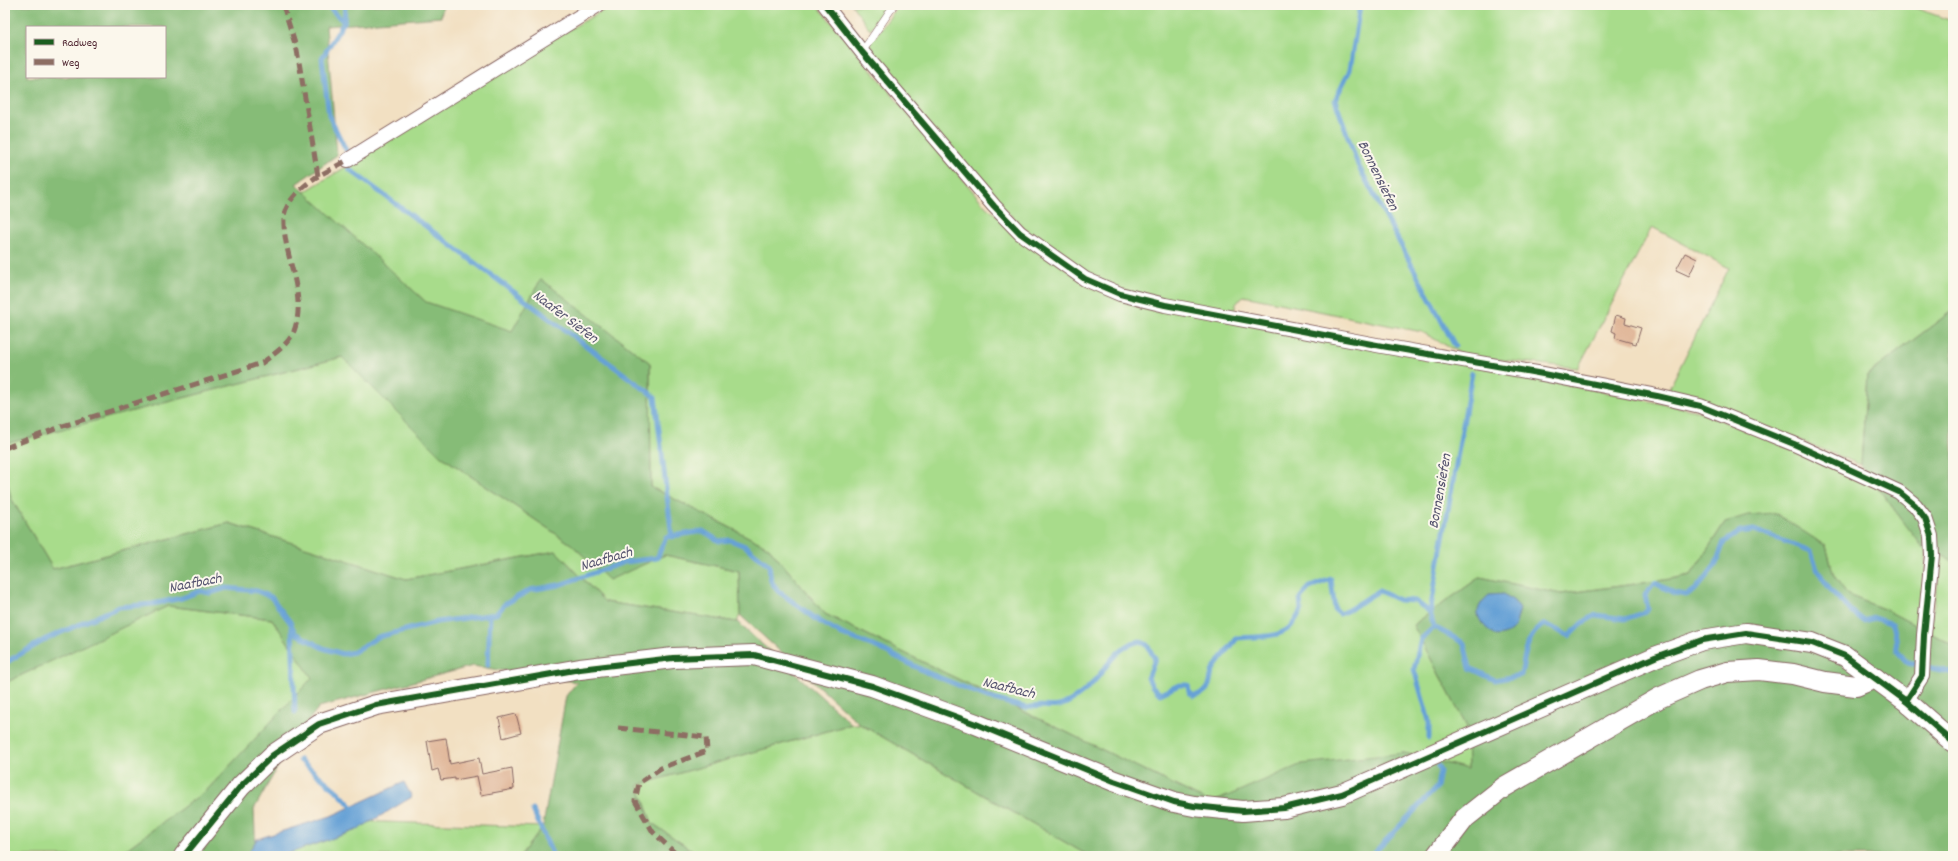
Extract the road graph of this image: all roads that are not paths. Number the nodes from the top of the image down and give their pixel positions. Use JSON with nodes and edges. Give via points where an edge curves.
{"nodes":[{"id":1,"x":598,"y":5,"type":"edge"},
{"id":2,"x":825,"y":5,"type":"edge"},
{"id":3,"x":894,"y":5,"type":"edge"},
{"id":4,"x":862,"y":52,"type":"junction"},
{"id":5,"x":348,"y":160,"type":"dead end"},
{"id":6,"x":1875,"y":678,"type":"junction"},
{"id":7,"x":1906,"y":701,"type":"junction"},
{"id":8,"x":1953,"y":742,"type":"edge"},
{"id":9,"x":184,"y":856,"type":"edge"},
{"id":10,"x":1436,"y":856,"type":"edge"}],
"edges":[{"from":1,"to":5,"type":"street"},
{"from":2,"to":4,"type":"street"},
{"from":3,"to":4,"type":"lane"},
{"from":4,"to":7,"type":"street","via":[[1020,233],[1085,279],[1120,294],[1165,306],[1543,374],[1700,406],[1794,444],[1899,492],[1915,505],[1924,518],[1931,536],[1932,555],[1922,676]]},
{"from":6,"to":7,"type":"main road"},
{"from":6,"to":9,"type":"main road","via":[[1845,656],[1812,643],[1746,633],[1702,640],[1655,657],[1342,794],[1284,808],[1243,811],[1174,802],[1107,778],[976,724],[864,684],[754,655],[673,658],[580,669],[376,705],[319,724],[273,755],[246,781]]},
{"from":6,"to":10,"type":"main road","via":[[1856,686],[1759,670],[1727,672],[1700,680],[1659,698],[1504,787],[1465,818]]},
{"from":7,"to":8,"type":"main road"}]}
